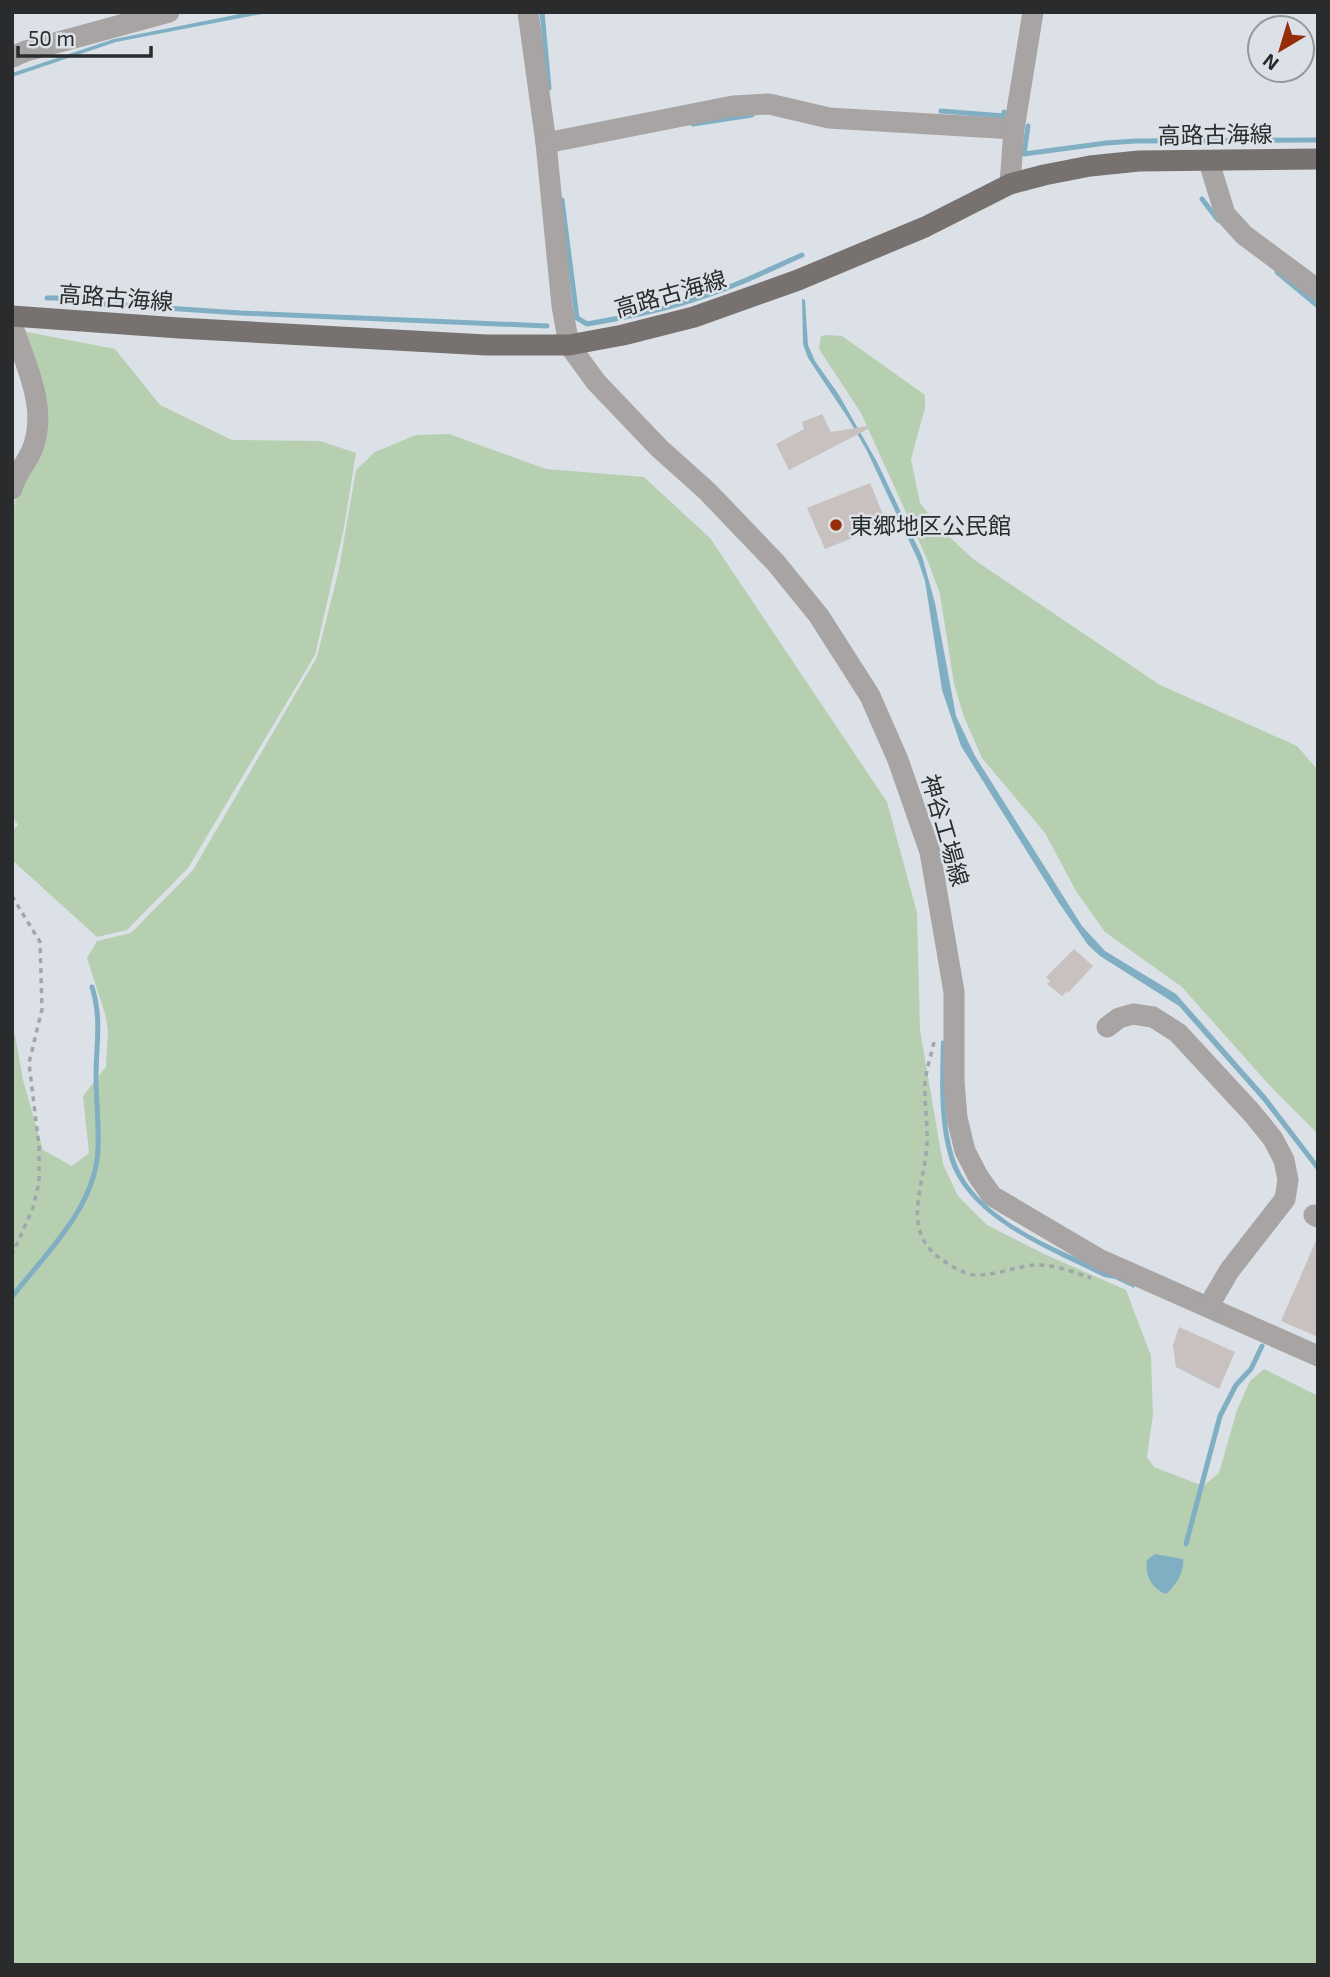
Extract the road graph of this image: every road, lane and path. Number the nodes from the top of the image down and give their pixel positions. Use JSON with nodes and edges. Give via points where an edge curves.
{"nodes":[{"id":1,"x":169,"y":12,"type":"edge"},
{"id":2,"x":528,"y":12,"type":"edge"},
{"id":3,"x":1034,"y":12,"type":"edge"},
{"id":4,"x":12,"y":57,"type":"edge"},
{"id":5,"x":1014,"y":129,"type":"junction"},
{"id":6,"x":546,"y":143,"type":"junction"},
{"id":7,"x":1318,"y":159,"type":"edge"},
{"id":8,"x":1209,"y":162,"type":"junction"},
{"id":9,"x":1010,"y":184,"type":"junction"},
{"id":10,"x":1318,"y":290,"type":"edge"},
{"id":11,"x":12,"y":316,"type":"edge"},
{"id":12,"x":12,"y":324,"type":"edge"},
{"id":13,"x":569,"y":345,"type":"junction"},
{"id":14,"x":19,"y":365,"type":"edge"},
{"id":15,"x":12,"y":489,"type":"edge"},
{"id":16,"x":12,"y":896,"type":"edge"},
{"id":17,"x":1107,"y":1027,"type":"dead end"},
{"id":18,"x":12,"y":1255,"type":"edge"},
{"id":19,"x":1208,"y":1307,"type":"junction"},
{"id":20,"x":1318,"y":1356,"type":"edge"}],
"edges":[{"from":1,"to":4,"type":"street"},
{"from":2,"to":6,"type":"street"},
{"from":3,"to":5,"type":"street"},
{"from":5,"to":6,"type":"street","via":[[829,118],[769,104],[733,106]]},
{"from":5,"to":9,"type":"street"},
{"from":6,"to":13,"type":"street"},
{"from":7,"to":8,"type":"main road","name":"高路古海線"},
{"from":8,"to":9,"type":"main road","name":"高路古海線","via":[[1090,166]]},
{"from":8,"to":10,"type":"street","via":[[1224,214],[1244,235]]},
{"from":9,"to":13,"type":"main road","name":"高路古海線","via":[[925,227],[798,280],[694,317]]},
{"from":11,"to":13,"type":"main road","name":"高路古海線","via":[[472,344]]},
{"from":12,"to":14,"type":"street"},
{"from":13,"to":19,"type":"street","name":"神谷工場線","via":[[596,382],[776,563],[819,615],[870,696],[930,852],[954,992],[957,1118],[965,1152],[978,1176],[992,1196],[1099,1259]]},
{"from":14,"to":15,"type":"street","via":[[37,401],[39,423],[32,450]]},
{"from":16,"to":18,"type":"path","via":[[40,942],[42,1009],[29,1063],[39,1182]]},
{"from":17,"to":19,"type":"street","via":[[1133,1014],[1153,1017],[1178,1033],[1252,1113],[1284,1160],[1288,1180],[1284,1199],[1229,1271]]},
{"from":19,"to":20,"type":"street","name":"神谷工場線"}]}
